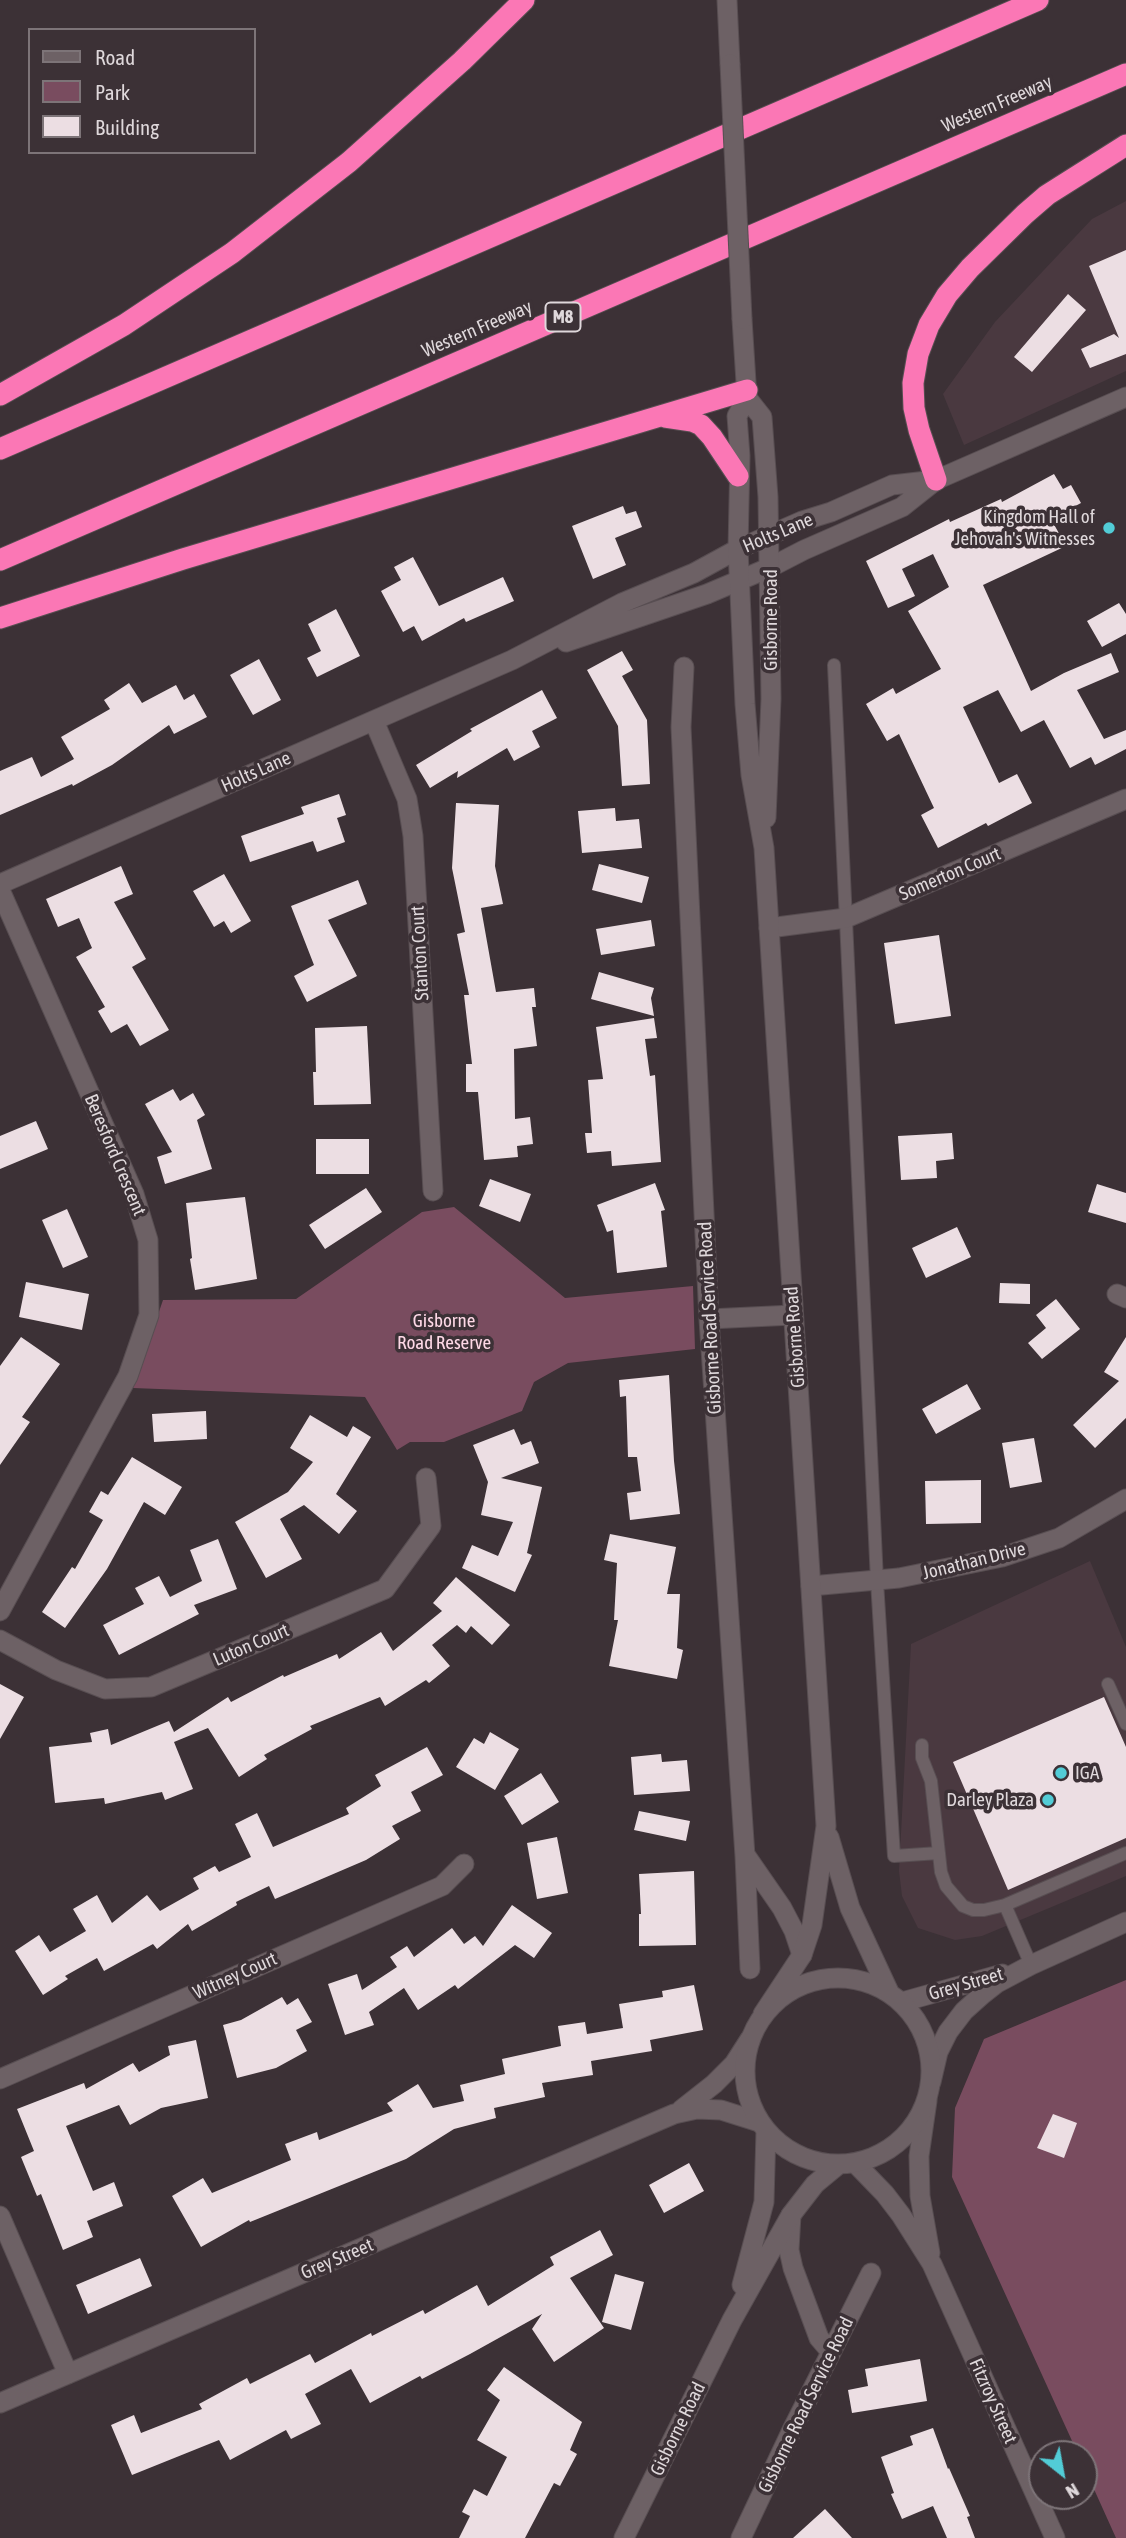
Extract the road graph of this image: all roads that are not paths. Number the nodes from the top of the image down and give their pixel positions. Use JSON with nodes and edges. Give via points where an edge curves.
{"nodes":[{"id":1,"x":524,"y":0,"type":"edge"},
{"id":2,"x":727,"y":0,"type":"edge"},
{"id":3,"x":1038,"y":0,"type":"edge"},
{"id":4,"x":1126,"y":74,"type":"edge"},
{"id":5,"x":1126,"y":145,"type":"edge"},
{"id":6,"x":747,"y":394,"type":"junction"},
{"id":7,"x":0,"y":396,"type":"edge"},
{"id":8,"x":1126,"y":397,"type":"edge"},
{"id":9,"x":659,"y":416,"type":"junction"},
{"id":10,"x":0,"y":449,"type":"edge"},
{"id":11,"x":738,"y":476,"type":"junction"},
{"id":12,"x":936,"y":480,"type":"junction"},
{"id":13,"x":770,"y":535,"type":"junction"},
{"id":14,"x":738,"y":549,"type":"junction"},
{"id":15,"x":0,"y":560,"type":"edge"},
{"id":16,"x":771,"y":567,"type":"junction"},
{"id":17,"x":739,"y":580,"type":"junction"},
{"id":18,"x":0,"y":618,"type":"edge"},
{"id":19,"x":512,"y":660,"type":"junction"},
{"id":20,"x":834,"y":666,"type":"dead end"},
{"id":21,"x":684,"y":667,"type":"dead end"},
{"id":22,"x":374,"y":721,"type":"junction"},
{"id":23,"x":1126,"y":799,"type":"edge"},
{"id":24,"x":764,"y":848,"type":"junction"},
{"id":25,"x":0,"y":884,"type":"edge"},
{"id":26,"x":0,"y":890,"type":"edge"},
{"id":27,"x":846,"y":918,"type":"junction"},
{"id":28,"x":769,"y":928,"type":"junction"},
{"id":29,"x":433,"y":1191,"type":"dead end"},
{"id":30,"x":793,"y":1315,"type":"junction"},
{"id":31,"x":709,"y":1319,"type":"junction"},
{"id":32,"x":426,"y":1478,"type":"dead end"},
{"id":33,"x":1126,"y":1499,"type":"edge"},
{"id":34,"x":877,"y":1581,"type":"junction"},
{"id":35,"x":811,"y":1586,"type":"junction"},
{"id":36,"x":0,"y":1611,"type":"edge"},
{"id":37,"x":0,"y":1640,"type":"edge"},
{"id":38,"x":1108,"y":1684,"type":"dead end"},
{"id":39,"x":1126,"y":1724,"type":"edge"},
{"id":40,"x":922,"y":1745,"type":"dead end"},
{"id":41,"x":826,"y":1826,"type":"junction"},
{"id":42,"x":939,"y":1853,"type":"junction"},
{"id":43,"x":1126,"y":1853,"type":"edge"},
{"id":44,"x":745,"y":1856,"type":"junction"},
{"id":45,"x":464,"y":1864,"type":"dead end"},
{"id":46,"x":1004,"y":1905,"type":"junction"},
{"id":47,"x":1126,"y":1922,"type":"edge"},
{"id":48,"x":802,"y":1955,"type":"junction"},
{"id":49,"x":1031,"y":1965,"type":"junction"},
{"id":50,"x":750,"y":1969,"type":"dead end"},
{"id":51,"x":895,"y":1997,"type":"junction"},
{"id":52,"x":763,"y":2014,"type":"junction"},
{"id":53,"x":750,"y":2039,"type":"junction"},
{"id":54,"x":0,"y":2079,"type":"edge"},
{"id":55,"x":931,"y":2081,"type":"junction"},
{"id":56,"x":927,"y":2101,"type":"junction"},
{"id":57,"x":674,"y":2114,"type":"junction"},
{"id":58,"x":762,"y":2127,"type":"junction"},
{"id":59,"x":846,"y":2164,"type":"junction"},
{"id":60,"x":791,"y":2215,"type":"junction"},
{"id":61,"x":0,"y":2216,"type":"edge"},
{"id":62,"x":932,"y":2264,"type":"junction"},
{"id":63,"x":871,"y":2273,"type":"dead end"},
{"id":64,"x":732,"y":2320,"type":"junction"},
{"id":65,"x":831,"y":2352,"type":"junction"},
{"id":66,"x":68,"y":2374,"type":"junction"},
{"id":67,"x":0,"y":2403,"type":"edge"},
{"id":68,"x":624,"y":2538,"type":"edge"},
{"id":69,"x":741,"y":2538,"type":"edge"},
{"id":70,"x":1055,"y":2538,"type":"edge"}],
"edges":[{"from":1,"to":7,"type":"highway","via":[[367,146],[232,253],[124,325]]},
{"from":2,"to":6,"type":"street","name":"Gisborne Road","bridge":true},
{"from":3,"to":10,"type":"highway"},
{"from":4,"to":15,"type":"highway","name":"Western Freeway","number":"M8"},
{"from":5,"to":12,"type":"highway","via":[[1025,214],[970,268],[929,324],[918,355],[913,396]]},
{"from":6,"to":9,"type":"highway"},
{"from":6,"to":11,"type":"street","name":"Gisborne Road","via":[[737,416]]},
{"from":6,"to":13,"type":"street","name":"Gisborne Road","via":[[762,417]]},
{"from":8,"to":12,"type":"street","name":"Holts Lane"},
{"from":9,"to":11,"type":"highway","via":[[701,425]]},
{"from":9,"to":18,"type":"highway"},
{"from":11,"to":14,"type":"street","name":"Gisborne Road"},
{"from":12,"to":13,"type":"street","name":"Holts Lane","via":[[892,485]]},
{"from":12,"to":16,"type":"street","name":"Holts Lane","via":[[902,507]]},
{"from":13,"to":14,"type":"street","name":"Holts Lane"},
{"from":13,"to":16,"type":"street","name":"Gisborne Road"},
{"from":14,"to":17,"type":"street","name":"Gisborne Road"},
{"from":14,"to":19,"type":"street","name":"Holts Lane"},
{"from":16,"to":17,"type":"street","name":"Holts Lane"},
{"from":16,"to":24,"type":"street","name":"Gisborne Road"},
{"from":17,"to":19,"type":"street","name":"Holts Lane"},
{"from":17,"to":24,"type":"street","name":"Gisborne Road","via":[[751,775]]},
{"from":19,"to":22,"type":"street","name":"Holts Lane"},
{"from":20,"to":27,"type":"lane"},
{"from":21,"to":31,"type":"street","name":"Gisborne Road Service Road","via":[[682,741]]},
{"from":22,"to":25,"type":"street","name":"Holts Lane"},
{"from":22,"to":29,"type":"street","name":"Stanton Court","via":[[407,799],[413,836]]},
{"from":23,"to":27,"type":"street","name":"Somerton Court"},
{"from":24,"to":28,"type":"street","name":"Gisborne Road"},
{"from":26,"to":36,"type":"street","name":"Beresford Crescent","via":[[134,1194],[149,1240],[149,1315],[128,1376]]},
{"from":27,"to":28,"type":"street","name":"Somerton Court"},
{"from":27,"to":34,"type":"lane"},
{"from":28,"to":30,"type":"street","name":"Gisborne Road"},
{"from":30,"to":31,"type":"street"},
{"from":30,"to":35,"type":"street","name":"Gisborne Road"},
{"from":31,"to":44,"type":"street","name":"Gisborne Road Service Road"},
{"from":32,"to":37,"type":"street","name":"Luton Court","via":[[431,1526],[385,1589],[151,1687],[105,1689],[56,1670]]},
{"from":33,"to":34,"type":"street","name":"Jonathan Drive","via":[[1059,1538],[1014,1553]]},
{"from":34,"to":35,"type":"street","name":"Jonathan Drive"},
{"from":34,"to":42,"type":"lane","via":[[894,1856]]},
{"from":35,"to":41,"type":"street","name":"Gisborne Road"},
{"from":38,"to":39,"type":"lane"},
{"from":40,"to":42,"type":"lane"},
{"from":41,"to":48,"type":"street","name":"Gisborne Road","via":[[812,1925]]},
{"from":41,"to":51,"type":"street","name":"Gisborne Road","via":[[850,1908]]},
{"from":42,"to":46,"type":"lane","via":[[946,1886],[963,1906],[984,1910]]},
{"from":43,"to":46,"type":"lane"},
{"from":44,"to":48,"type":"street","via":[[782,1908]]},
{"from":44,"to":50,"type":"street","name":"Gisborne Road Service Road"},
{"from":45,"to":54,"type":"street","name":"Witney Court","via":[[442,1886]]},
{"from":46,"to":49,"type":"lane"},
{"from":47,"to":49,"type":"street","name":"Grey Street"},
{"from":48,"to":52,"type":"street","name":"Gisborne Road"},
{"from":49,"to":51,"type":"street","name":"Grey Street"},
{"from":49,"to":55,"type":"street","name":"Grey Street","via":[[997,1983],[964,2011],[948,2032]]},
{"from":51,"to":52,"type":"street","via":[[863,1981],[835,1978],[808,1982],[783,1995]]},
{"from":51,"to":55,"type":"street","via":[[920,2025],[930,2053]]},
{"from":52,"to":53,"type":"street"},
{"from":53,"to":57,"type":"street","name":"Grey Street","via":[[715,2084]]},
{"from":53,"to":58,"type":"street","via":[[744,2082]]},
{"from":55,"to":56,"type":"street"},
{"from":56,"to":59,"type":"street","via":[[916,2124],[899,2142],[878,2156]]},
{"from":56,"to":62,"type":"street","name":"Fitzroy Street","via":[[919,2155]]},
{"from":57,"to":58,"type":"street","name":"Grey Street","via":[[721,2110]]},
{"from":57,"to":66,"type":"street","name":"Grey Street"},
{"from":58,"to":59,"type":"street","via":[[786,2150],[811,2161]]},
{"from":58,"to":64,"type":"street","name":"Gisborne Road","via":[[764,2202]]},
{"from":59,"to":60,"type":"street","name":"Gisborne Road","via":[[815,2184]]},
{"from":59,"to":62,"type":"street","name":"Fitzroy Street","via":[[885,2194]]},
{"from":60,"to":64,"type":"street","name":"Gisborne Road"},
{"from":60,"to":65,"type":"street","via":[[793,2268],[819,2339]]},
{"from":61,"to":66,"type":"street"},
{"from":62,"to":70,"type":"street","name":"Fitzroy Street"},
{"from":63,"to":65,"type":"street","name":"Gisborne Road Service Road"},
{"from":64,"to":68,"type":"street","name":"Gisborne Road"},
{"from":65,"to":69,"type":"street","name":"Gisborne Road Service Road"},
{"from":66,"to":67,"type":"street","name":"Grey Street"}]}
